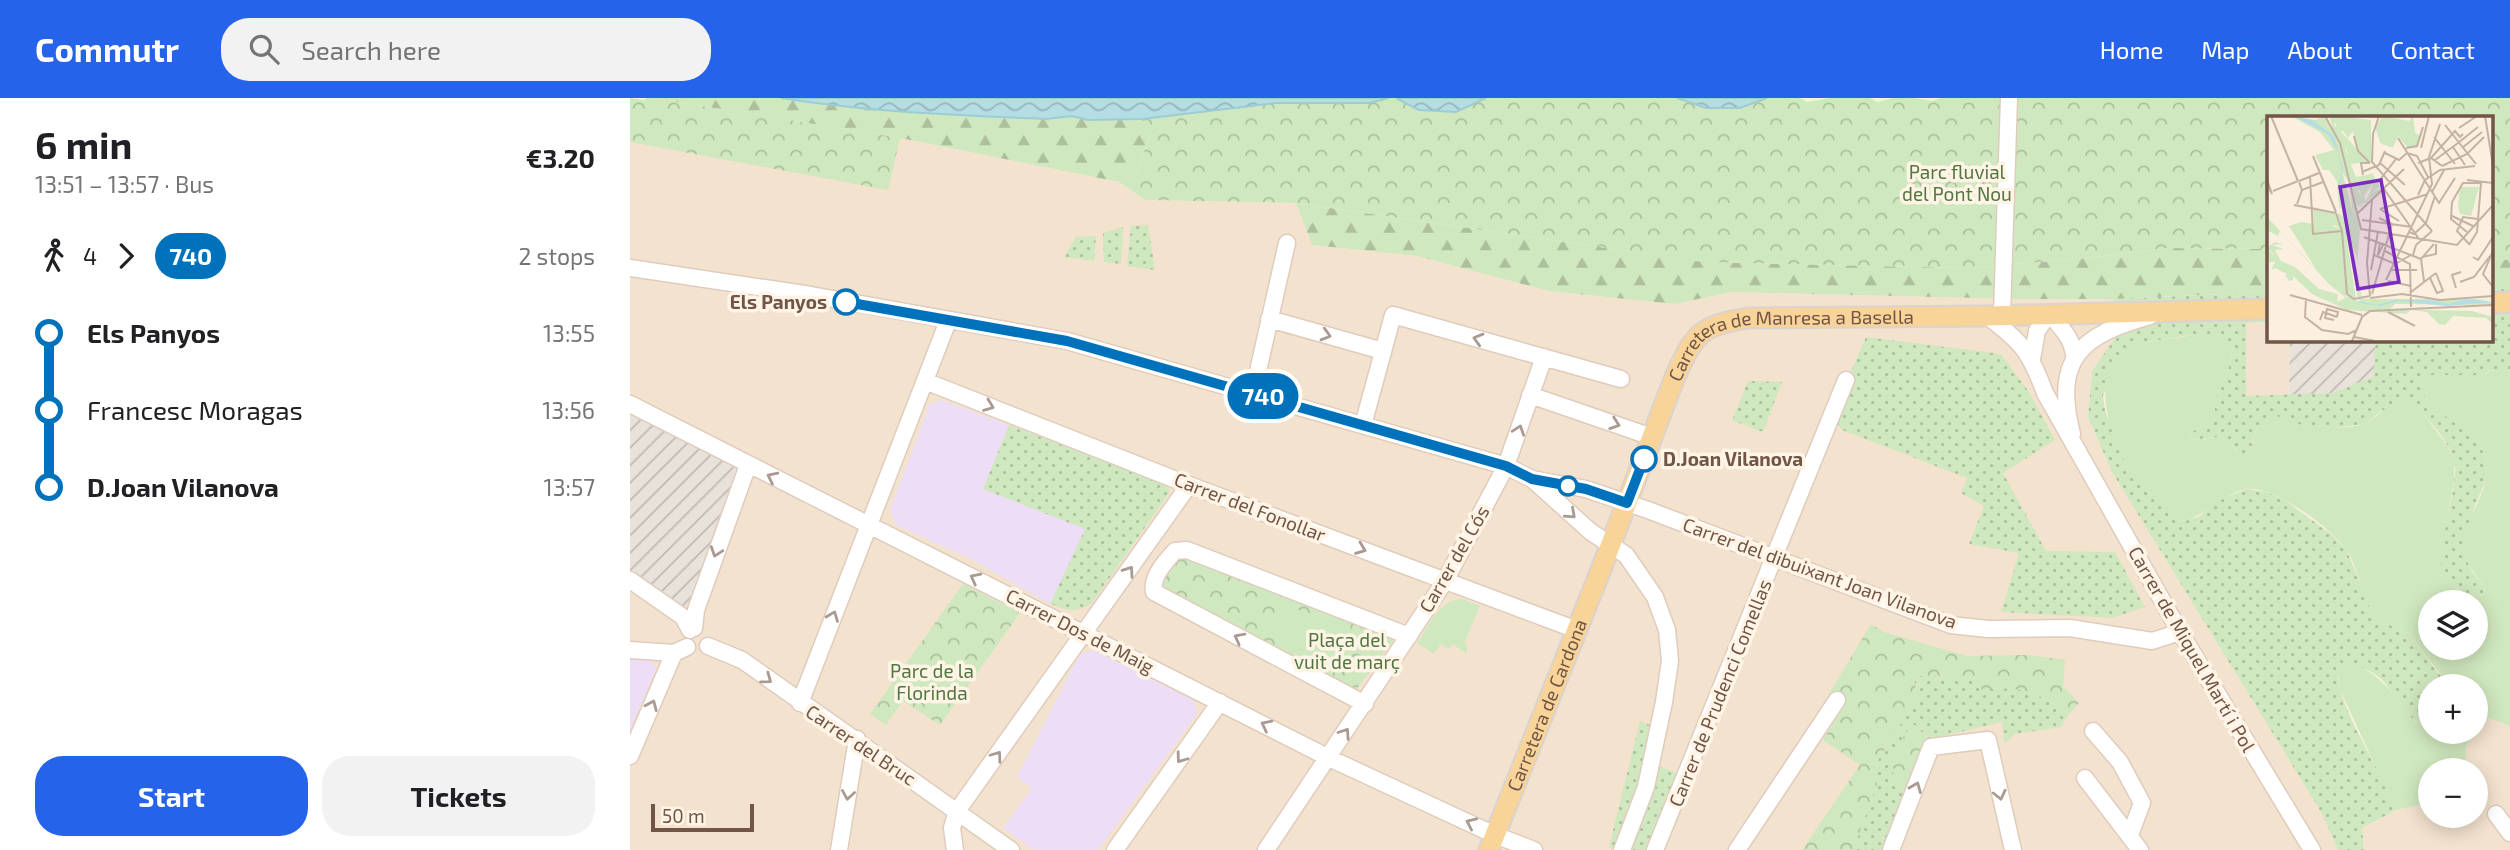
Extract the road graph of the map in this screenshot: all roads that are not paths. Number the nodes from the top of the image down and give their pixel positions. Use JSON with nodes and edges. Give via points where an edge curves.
{"nodes":[{"id":1,"x":2009,"y":98,"type":"edge"},
{"id":2,"x":1287,"y":243,"type":"dead end"},
{"id":3,"x":630,"y":268,"type":"edge"},
{"id":4,"x":2510,"y":302,"type":"edge"},
{"id":5,"x":2492,"y":303,"type":"edge"},
{"id":6,"x":2267,"y":309,"type":"edge"},
{"id":7,"x":2170,"y":311,"type":"junction"},
{"id":8,"x":2049,"y":313,"type":"junction"},
{"id":9,"x":1994,"y":315,"type":"junction"},
{"id":10,"x":1269,"y":319,"type":"junction"},
{"id":11,"x":948,"y":321,"type":"junction"},
{"id":12,"x":1383,"y":351,"type":"junction"},
{"id":13,"x":2074,"y":356,"type":"junction"},
{"id":14,"x":1544,"y":357,"type":"junction"},
{"id":15,"x":2032,"y":359,"type":"junction"},
{"id":16,"x":1621,"y":379,"type":"dead end"},
{"id":17,"x":1846,"y":380,"type":"dead end"},
{"id":18,"x":925,"y":381,"type":"junction"},
{"id":19,"x":1253,"y":393,"type":"junction"},
{"id":20,"x":1530,"y":396,"type":"junction"},
{"id":21,"x":630,"y":404,"type":"edge"},
{"id":22,"x":1363,"y":425,"type":"junction"},
{"id":23,"x":1652,"y":437,"type":"junction"},
{"id":24,"x":2075,"y":446,"type":"junction"},
{"id":25,"x":748,"y":465,"type":"junction"},
{"id":26,"x":1506,"y":466,"type":"junction"},
{"id":27,"x":1532,"y":479,"type":"junction"},
{"id":28,"x":1189,"y":485,"type":"junction"},
{"id":29,"x":1627,"y":503,"type":"junction"},
{"id":30,"x":870,"y":524,"type":"junction"},
{"id":31,"x":1608,"y":554,"type":"junction"},
{"id":32,"x":1776,"y":557,"type":"junction"},
{"id":33,"x":630,"y":580,"type":"edge"},
{"id":34,"x":1445,"y":581,"type":"junction"},
{"id":35,"x":692,"y":629,"type":"junction"},
{"id":36,"x":1577,"y":630,"type":"junction"},
{"id":37,"x":2180,"y":632,"type":"junction"},
{"id":38,"x":1085,"y":634,"type":"junction"},
{"id":39,"x":1409,"y":636,"type":"junction"},
{"id":40,"x":708,"y":646,"type":"junction"},
{"id":41,"x":630,"y":650,"type":"edge"},
{"id":42,"x":680,"y":650,"type":"junction"},
{"id":43,"x":1837,"y":700,"type":"dead end"},
{"id":44,"x":1220,"y":702,"type":"junction"},
{"id":45,"x":800,"y":703,"type":"junction"},
{"id":46,"x":1365,"y":704,"type":"junction"},
{"id":47,"x":2094,"y":731,"type":"dead end"},
{"id":48,"x":857,"y":739,"type":"junction"},
{"id":49,"x":630,"y":756,"type":"edge"},
{"id":50,"x":1329,"y":758,"type":"junction"},
{"id":51,"x":2085,"y":778,"type":"dead end"},
{"id":52,"x":957,"y":811,"type":"junction"},
{"id":53,"x":2496,"y":814,"type":"dead end"},
{"id":54,"x":2510,"y":833,"type":"edge"},
{"id":55,"x":2130,"y":835,"type":"junction"},
{"id":56,"x":1492,"y":842,"type":"edge"},
{"id":57,"x":839,"y":850,"type":"edge"},
{"id":58,"x":955,"y":850,"type":"edge"},
{"id":59,"x":1011,"y":850,"type":"edge"},
{"id":60,"x":1115,"y":850,"type":"edge"},
{"id":61,"x":1266,"y":850,"type":"edge"},
{"id":62,"x":1534,"y":850,"type":"edge"},
{"id":63,"x":1622,"y":850,"type":"edge"},
{"id":64,"x":1655,"y":850,"type":"edge"},
{"id":65,"x":1737,"y":850,"type":"edge"},
{"id":66,"x":1891,"y":850,"type":"edge"},
{"id":67,"x":2013,"y":850,"type":"edge"},
{"id":68,"x":2140,"y":850,"type":"edge"},
{"id":69,"x":2312,"y":850,"type":"edge"}],
"edges":[{"from":1,"to":9,"type":"street","via":[[2002,288]]},
{"from":2,"to":10,"type":"street"},
{"from":3,"to":11,"type":"street"},
{"from":4,"to":5,"type":"main road"},
{"from":6,"to":7,"type":"main road","name":"Carretera de Manresa a Basella"},
{"from":7,"to":8,"type":"main road","name":"Carretera de Manresa a Basella"},
{"from":7,"to":13,"type":"street","via":[[2104,331]]},
{"from":8,"to":9,"type":"main road","name":"Carretera de Manresa a Basella"},
{"from":8,"to":13,"type":"street","via":[[2066,332]]},
{"from":8,"to":15,"type":"street","via":[[2037,331]]},
{"from":9,"to":15,"type":"street","name":"Carrer de Miquel Martí i Pol"},
{"from":9,"to":23,"type":"main road","name":"Carretera de Manresa a Basella","via":[[1796,316],[1724,322],[1702,330],[1687,350]]},
{"from":10,"to":12,"type":"street","one_way":true},
{"from":10,"to":19,"type":"street"},
{"from":11,"to":18,"type":"street"},
{"from":11,"to":19,"type":"street","via":[[1067,341]]},
{"from":14,"to":12,"type":"street","one_way":true,"via":[[1393,315]]},
{"from":12,"to":22,"type":"street"},
{"from":13,"to":24,"type":"street","name":"Carrer de Miquel Martí i Pol","via":[[2066,389]]},
{"from":14,"to":16,"type":"street"},
{"from":14,"to":20,"type":"street","name":"Carrer del Cós"},
{"from":15,"to":24,"type":"street","name":"Carrer de Miquel Martí i Pol"},
{"from":17,"to":32,"type":"street","name":"Carrer de Prudenci Comellas"},
{"from":18,"to":28,"type":"street","name":"Carrer del Fonollar","one_way":true},
{"from":18,"to":30,"type":"street"},
{"from":19,"to":22,"type":"street"},
{"from":20,"to":23,"type":"street","one_way":true},
{"from":26,"to":20,"type":"street","name":"Carrer del Cós","one_way":true},
{"from":21,"to":25,"type":"street","name":"Carrer Dos de Maig"},
{"from":22,"to":26,"type":"street"},
{"from":23,"to":29,"type":"main road","name":"Carretera de Manresa a Basella"},
{"from":24,"to":37,"type":"street","name":"Carrer de Miquel Martí i Pol"},
{"from":30,"to":25,"type":"street","name":"Carrer Dos de Maig","one_way":true},
{"from":25,"to":35,"type":"street","one_way":true},
{"from":26,"to":27,"type":"street"},
{"from":26,"to":34,"type":"street","name":"Carrer del Cós"},
{"from":27,"to":29,"type":"street","name":"Carrer del dibuixant Joan Vilanova","via":[[1586,489]]},
{"from":27,"to":31,"type":"street","one_way":true,"via":[[1591,532]]},
{"from":28,"to":34,"type":"street","name":"Carrer del Fonollar","one_way":true},
{"from":38,"to":28,"type":"street","one_way":true},
{"from":29,"to":31,"type":"main road","name":"Carretera de Manresa a Basella"},
{"from":29,"to":32,"type":"street","name":"Carrer del dibuixant Joan Vilanova"},
{"from":38,"to":30,"type":"street","name":"Carrer Dos de Maig","one_way":true},
{"from":45,"to":30,"type":"street","one_way":true},
{"from":31,"to":36,"type":"main road","name":"Carretera de Cardona"},
{"from":31,"to":63,"type":"street","via":[[1626,555],[1655,597],[1667,630],[1670,661],[1646,787]]},
{"from":32,"to":37,"type":"street","name":"Carrer del dibuixant Joan Vilanova","via":[[1951,625],[2070,628],[2152,641]]},
{"from":32,"to":64,"type":"street","name":"Carrer de Prudenci Comellas"},
{"from":33,"to":35,"type":"street","via":[[683,617]]},
{"from":34,"to":36,"type":"street","name":"Carrer del Fonollar"},
{"from":34,"to":39,"type":"street","name":"Carrer del Cós"},
{"from":35,"to":40,"type":"street","via":[[707,633]]},
{"from":35,"to":42,"type":"street"},
{"from":36,"to":56,"type":"main road","name":"Carretera de Cardona"},
{"from":37,"to":69,"type":"street","name":"Carrer de Miquel Martí i Pol"},
{"from":38,"to":44,"type":"street","name":"Carrer Dos de Maig"},
{"from":52,"to":38,"type":"street","one_way":true},
{"from":39,"to":46,"type":"street","name":"Carrer del Cós"},
{"from":46,"to":39,"type":"street","one_way":true,"via":[[1154,592],[1155,579],[1166,561],[1175,551],[1187,550]]},
{"from":40,"to":42,"type":"street","via":[[698,652]]},
{"from":40,"to":45,"type":"street","name":"Carrer del Bruc","one_way":true,"via":[[742,660]]},
{"from":41,"to":42,"type":"street"},
{"from":49,"to":42,"type":"street","one_way":true},
{"from":43,"to":65,"type":"street"},
{"from":50,"to":44,"type":"street","name":"Carrer Dos de Maig","one_way":true},
{"from":44,"to":60,"type":"street","one_way":true},
{"from":45,"to":48,"type":"street","name":"Carrer del Bruc"},
{"from":50,"to":46,"type":"street","name":"Carrer del Cós","one_way":true},
{"from":47,"to":55,"type":"street","via":[[2120,762],[2142,803]]},
{"from":48,"to":52,"type":"street","name":"Carrer del Bruc"},
{"from":48,"to":57,"type":"street","one_way":true},
{"from":56,"to":50,"type":"street","name":"Carrer Dos de Maig","one_way":true},
{"from":50,"to":61,"type":"street","name":"Carrer del Cós"},
{"from":51,"to":55,"type":"street"},
{"from":52,"to":58,"type":"street","via":[[952,828]]},
{"from":52,"to":59,"type":"street","name":"Carrer del Bruc"},
{"from":53,"to":54,"type":"street"},
{"from":55,"to":68,"type":"street"},
{"from":56,"to":62,"type":"street","name":"Carrer Dos de Maig"},
{"from":66,"to":67,"type":"street","one_way":true,"via":[[1931,747],[1988,740]]}]}
